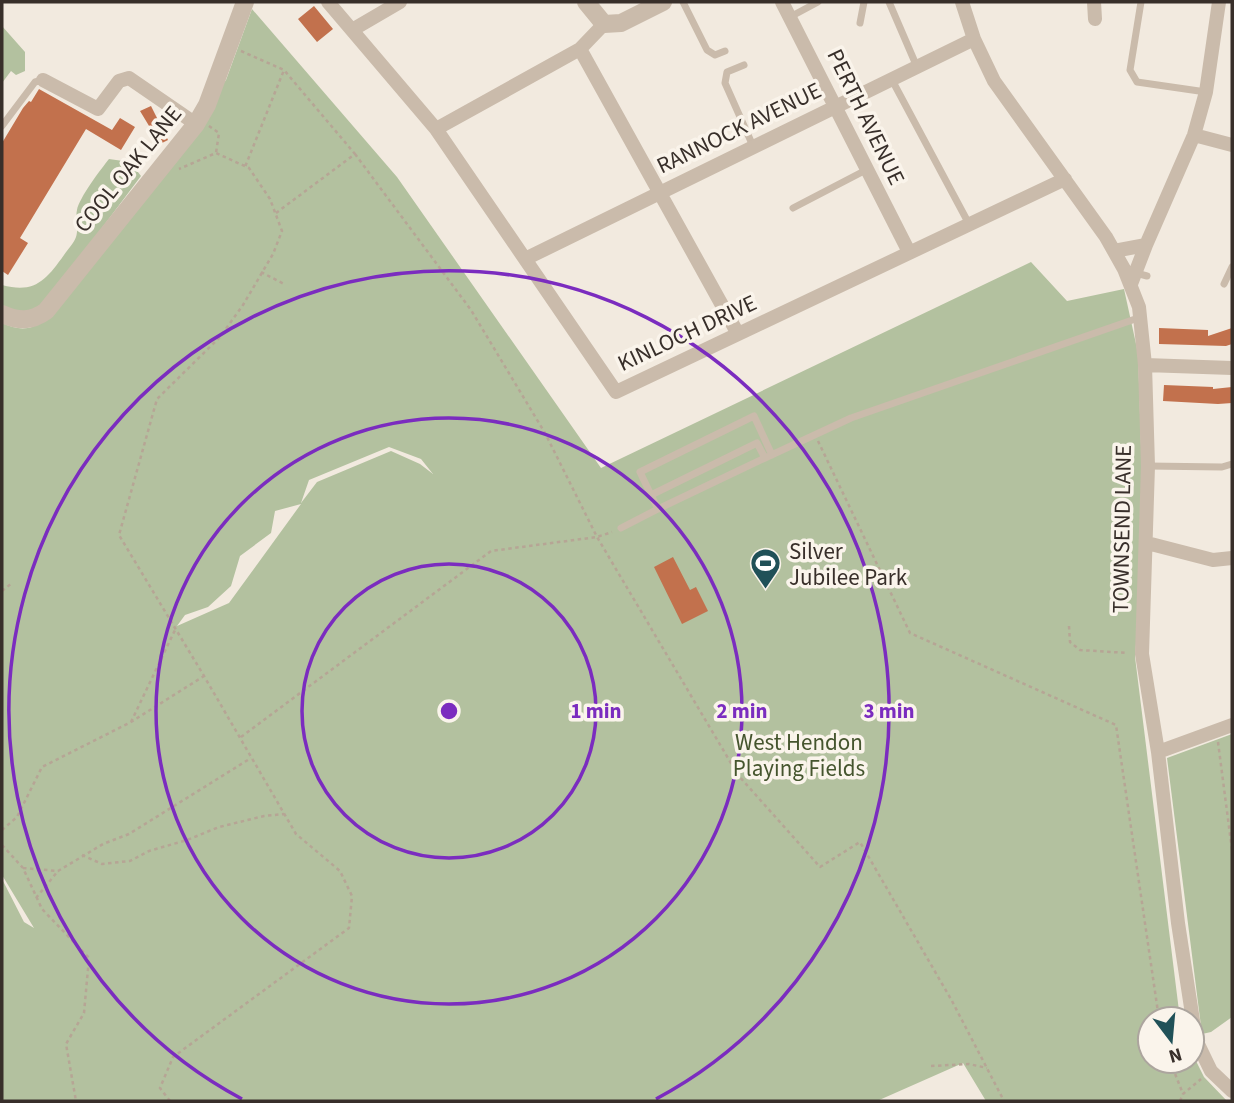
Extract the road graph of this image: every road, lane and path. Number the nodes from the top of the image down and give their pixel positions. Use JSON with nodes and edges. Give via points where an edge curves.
{"nodes":[{"id":1,"x":246,"y":2,"type":"edge"},
{"id":2,"x":328,"y":2,"type":"edge"},
{"id":3,"x":400,"y":2,"type":"edge"},
{"id":4,"x":586,"y":2,"type":"edge"},
{"id":5,"x":663,"y":2,"type":"edge"},
{"id":6,"x":683,"y":2,"type":"edge"},
{"id":7,"x":782,"y":2,"type":"edge"},
{"id":8,"x":818,"y":2,"type":"edge"},
{"id":9,"x":864,"y":2,"type":"edge"},
{"id":10,"x":889,"y":2,"type":"edge"},
{"id":11,"x":962,"y":2,"type":"edge"},
{"id":12,"x":1094,"y":2,"type":"edge"},
{"id":13,"x":1141,"y":2,"type":"edge"},
{"id":14,"x":1219,"y":2,"type":"edge"},
{"id":15,"x":790,"y":17,"type":"junction"},
{"id":16,"x":1095,"y":19,"type":"dead end"},
{"id":17,"x":860,"y":23,"type":"dead end"},
{"id":18,"x":604,"y":24,"type":"junction"},
{"id":19,"x":352,"y":30,"type":"junction"},
{"id":20,"x":974,"y":39,"type":"junction"},
{"id":21,"x":580,"y":49,"type":"junction"},
{"id":22,"x":239,"y":50,"type":"dead end"},
{"id":23,"x":725,"y":51,"type":"dead end"},
{"id":24,"x":744,"y":65,"type":"dead end"},
{"id":25,"x":917,"y":67,"type":"junction"},
{"id":26,"x":284,"y":70,"type":"junction"},
{"id":27,"x":43,"y":80,"type":"joint"},
{"id":28,"x":892,"y":80,"type":"junction"},
{"id":29,"x":1206,"y":92,"type":"junction"},
{"id":30,"x":835,"y":106,"type":"junction"},
{"id":31,"x":202,"y":125,"type":"junction"},
{"id":32,"x":2,"y":126,"type":"edge"},
{"id":33,"x":436,"y":129,"type":"junction"},
{"id":34,"x":1194,"y":135,"type":"junction"},
{"id":35,"x":1232,"y":145,"type":"edge"},
{"id":36,"x":753,"y":146,"type":"junction"},
{"id":37,"x":216,"y":153,"type":"junction"},
{"id":38,"x":355,"y":154,"type":"junction"},
{"id":39,"x":245,"y":167,"type":"junction"},
{"id":40,"x":176,"y":170,"type":"dead end"},
{"id":41,"x":866,"y":170,"type":"junction"},
{"id":42,"x":1065,"y":179,"type":"junction"},
{"id":43,"x":659,"y":192,"type":"junction"},
{"id":44,"x":793,"y":208,"type":"dead end"},
{"id":45,"x":276,"y":213,"type":"junction"},
{"id":46,"x":969,"y":224,"type":"junction"},
{"id":47,"x":1146,"y":245,"type":"junction"},
{"id":48,"x":1114,"y":251,"type":"junction"},
{"id":49,"x":909,"y":252,"type":"junction"},
{"id":50,"x":525,"y":259,"type":"junction"},
{"id":51,"x":1232,"y":267,"type":"edge"},
{"id":52,"x":261,"y":272,"type":"junction"},
{"id":53,"x":1138,"y":278,"type":"junction"},
{"id":54,"x":1232,"y":281,"type":"edge"},
{"id":55,"x":284,"y":284,"type":"dead end"},
{"id":56,"x":2,"y":314,"type":"edge"},
{"id":57,"x":1141,"y":317,"type":"junction"},
{"id":58,"x":738,"y":334,"type":"junction"},
{"id":59,"x":1145,"y":365,"type":"junction"},
{"id":60,"x":1232,"y":368,"type":"edge"},
{"id":61,"x":815,"y":435,"type":"junction"},
{"id":62,"x":769,"y":456,"type":"junction"},
{"id":63,"x":1232,"y":464,"type":"edge"},
{"id":64,"x":1148,"y":466,"type":"junction"},
{"id":65,"x":651,"y":495,"type":"junction"},
{"id":66,"x":658,"y":509,"type":"junction"},
{"id":67,"x":621,"y":528,"type":"joint"},
{"id":68,"x":597,"y":537,"type":"junction"},
{"id":69,"x":1147,"y":543,"type":"junction"},
{"id":70,"x":1232,"y":558,"type":"edge"},
{"id":71,"x":12,"y":583,"type":"dead end"},
{"id":72,"x":2,"y":591,"type":"edge"},
{"id":73,"x":1069,"y":626,"type":"dead end"},
{"id":74,"x":176,"y":628,"type":"junction"},
{"id":75,"x":1142,"y":654,"type":"junction"},
{"id":76,"x":204,"y":676,"type":"junction"},
{"id":77,"x":131,"y":722,"type":"junction"},
{"id":78,"x":1232,"y":725,"type":"edge"},
{"id":79,"x":1217,"y":731,"type":"junction"},
{"id":80,"x":241,"y":738,"type":"junction"},
{"id":81,"x":1158,"y":752,"type":"junction"},
{"id":82,"x":252,"y":757,"type":"junction"},
{"id":83,"x":284,"y":814,"type":"junction"},
{"id":84,"x":2,"y":831,"type":"edge"},
{"id":85,"x":2,"y":845,"type":"edge"},
{"id":86,"x":1232,"y":850,"type":"edge"},
{"id":87,"x":82,"y":855,"type":"junction"},
{"id":88,"x":23,"y":868,"type":"junction"},
{"id":89,"x":58,"y":871,"type":"junction"},
{"id":90,"x":36,"y":899,"type":"junction"},
{"id":91,"x":1157,"y":1005,"type":"edge"},
{"id":92,"x":931,"y":1066,"type":"dead end"},
{"id":93,"x":987,"y":1068,"type":"junction"},
{"id":94,"x":1211,"y":1071,"type":"junction"},
{"id":95,"x":1176,"y":1075,"type":"edge"},
{"id":96,"x":1232,"y":1091,"type":"edge"},
{"id":97,"x":1183,"y":1094,"type":"junction"},
{"id":98,"x":76,"y":1101,"type":"edge"},
{"id":99,"x":170,"y":1101,"type":"edge"},
{"id":100,"x":1004,"y":1101,"type":"edge"},
{"id":101,"x":1180,"y":1101,"type":"edge"}],
"edges":[{"from":1,"to":31,"type":"street","name":"COOL OAK LANE"},
{"from":2,"to":19,"type":"street","name":"KINLOCH DRIVE"},
{"from":3,"to":19,"type":"street"},
{"from":4,"to":18,"type":"street"},
{"from":5,"to":18,"type":"street","via":[[621,23]]},
{"from":6,"to":23,"type":"lane","via":[[708,50],[715,55]]},
{"from":7,"to":15,"type":"street","name":"PERTH AVENUE"},
{"from":8,"to":15,"type":"lane"},
{"from":9,"to":17,"type":"lane"},
{"from":10,"to":25,"type":"lane"},
{"from":11,"to":20,"type":"street","name":"TOWNSEND LANE"},
{"from":12,"to":16,"type":"street"},
{"from":13,"to":29,"type":"lane","via":[[1130,70],[1137,82]]},
{"from":14,"to":29,"type":"street"},
{"from":15,"to":30,"type":"street","name":"PERTH AVENUE"},
{"from":18,"to":21,"type":"street"},
{"from":19,"to":33,"type":"street","name":"KINLOCH DRIVE"},
{"from":20,"to":25,"type":"street","name":"RANNOCK AVENUE"},
{"from":20,"to":42,"type":"street","name":"TOWNSEND LANE","via":[[994,81]]},
{"from":21,"to":33,"type":"street"},
{"from":21,"to":43,"type":"street"},
{"from":22,"to":26,"type":"path"},
{"from":24,"to":36,"type":"lane","via":[[727,72],[725,83]]},
{"from":25,"to":28,"type":"street","name":"RANNOCK AVENUE"},
{"from":26,"to":38,"type":"path"},
{"from":26,"to":39,"type":"path"},
{"from":27,"to":31,"type":"street","via":[[98,109],[119,81],[129,78]]},
{"from":27,"to":32,"type":"lane","via":[[35,82]]},
{"from":28,"to":30,"type":"street","name":"RANNOCK AVENUE"},
{"from":28,"to":46,"type":"lane"},
{"from":29,"to":34,"type":"street"},
{"from":30,"to":36,"type":"street","name":"RANNOCK AVENUE"},
{"from":30,"to":41,"type":"street","name":"PERTH AVENUE"},
{"from":31,"to":37,"type":"path","via":[[219,133]]},
{"from":31,"to":56,"type":"street","name":"COOL OAK LANE","via":[[46,311],[28,320]]},
{"from":33,"to":50,"type":"street","name":"KINLOCH DRIVE"},
{"from":34,"to":35,"type":"street"},
{"from":34,"to":47,"type":"street"},
{"from":36,"to":43,"type":"street","name":"RANNOCK AVENUE"},
{"from":37,"to":39,"type":"path"},
{"from":37,"to":40,"type":"path"},
{"from":38,"to":45,"type":"path"},
{"from":38,"to":68,"type":"path","via":[[471,310],[545,433]]},
{"from":39,"to":45,"type":"path"},
{"from":41,"to":44,"type":"lane"},
{"from":41,"to":49,"type":"street","name":"PERTH AVENUE"},
{"from":42,"to":46,"type":"street","name":"KINLOCH DRIVE"},
{"from":42,"to":48,"type":"street","name":"TOWNSEND LANE"},
{"from":43,"to":50,"type":"street","name":"RANNOCK AVENUE"},
{"from":43,"to":58,"type":"street"},
{"from":45,"to":52,"type":"path","via":[[282,231]]},
{"from":46,"to":49,"type":"street","name":"KINLOCH DRIVE"},
{"from":47,"to":48,"type":"street"},
{"from":47,"to":53,"type":"street"},
{"from":48,"to":53,"type":"street","name":"TOWNSEND LANE"},
{"from":49,"to":58,"type":"street","name":"KINLOCH DRIVE"},
{"from":50,"to":58,"type":"street","name":"KINLOCH DRIVE","via":[[616,392]]},
{"from":51,"to":54,"type":"lane","via":[[1224,284]]},
{"from":52,"to":55,"type":"path"},
{"from":52,"to":74,"type":"path","via":[[220,337],[157,399],[119,535]]},
{"from":53,"to":57,"type":"street","name":"TOWNSEND LANE"},
{"from":57,"to":59,"type":"street","name":"TOWNSEND LANE"},
{"from":57,"to":61,"type":"lane","via":[[850,418]]},
{"from":59,"to":60,"type":"street"},
{"from":59,"to":64,"type":"street","name":"TOWNSEND LANE"},
{"from":61,"to":62,"type":"lane"},
{"from":61,"to":91,"type":"path","via":[[910,633],[1116,725]]},
{"from":62,"to":65,"type":"lane","via":[[757,443]]},
{"from":62,"to":65,"type":"lane","via":[[754,416],[640,472]]},
{"from":62,"to":66,"type":"lane"},
{"from":63,"to":64,"type":"lane"},
{"from":64,"to":69,"type":"street","name":"TOWNSEND LANE"},
{"from":65,"to":66,"type":"lane"},
{"from":66,"to":67,"type":"lane"},
{"from":67,"to":68,"type":"path"},
{"from":68,"to":80,"type":"path","via":[[491,551]]},
{"from":68,"to":93,"type":"path","via":[[738,775],[820,867],[860,842]]},
{"from":69,"to":70,"type":"street","via":[[1213,560]]},
{"from":69,"to":75,"type":"street","name":"TOWNSEND LANE"},
{"from":71,"to":72,"type":"path"},
{"from":73,"to":75,"type":"path","via":[[1070,642],[1080,650]]},
{"from":74,"to":76,"type":"path"},
{"from":74,"to":77,"type":"path"},
{"from":75,"to":81,"type":"street","name":"TOWNSEND LANE"},
{"from":76,"to":77,"type":"path"},
{"from":76,"to":80,"type":"path"},
{"from":77,"to":84,"type":"path","via":[[42,767],[17,817]]},
{"from":78,"to":79,"type":"street"},
{"from":79,"to":81,"type":"street"},
{"from":79,"to":86,"type":"path"},
{"from":80,"to":82,"type":"path"},
{"from":81,"to":94,"type":"street","name":"TOWNSEND LANE","via":[[1196,1040]]},
{"from":82,"to":83,"type":"path"},
{"from":82,"to":87,"type":"path","via":[[129,834]]},
{"from":83,"to":87,"type":"path","via":[[219,827],[130,860],[102,864]]},
{"from":83,"to":99,"type":"path","via":[[296,834],[340,872],[352,896],[349,928],[173,1057],[160,1088]]},
{"from":85,"to":88,"type":"path"},
{"from":87,"to":89,"type":"path"},
{"from":88,"to":89,"type":"path"},
{"from":88,"to":90,"type":"path"},
{"from":89,"to":90,"type":"path"},
{"from":90,"to":98,"type":"path","via":[[89,958],[83,1013],[66,1044]]},
{"from":92,"to":93,"type":"path"},
{"from":93,"to":100,"type":"path"},
{"from":94,"to":96,"type":"street","name":"TOWNSEND LANE"},
{"from":94,"to":97,"type":"path"},
{"from":95,"to":97,"type":"path"},
{"from":97,"to":101,"type":"path"}]}
